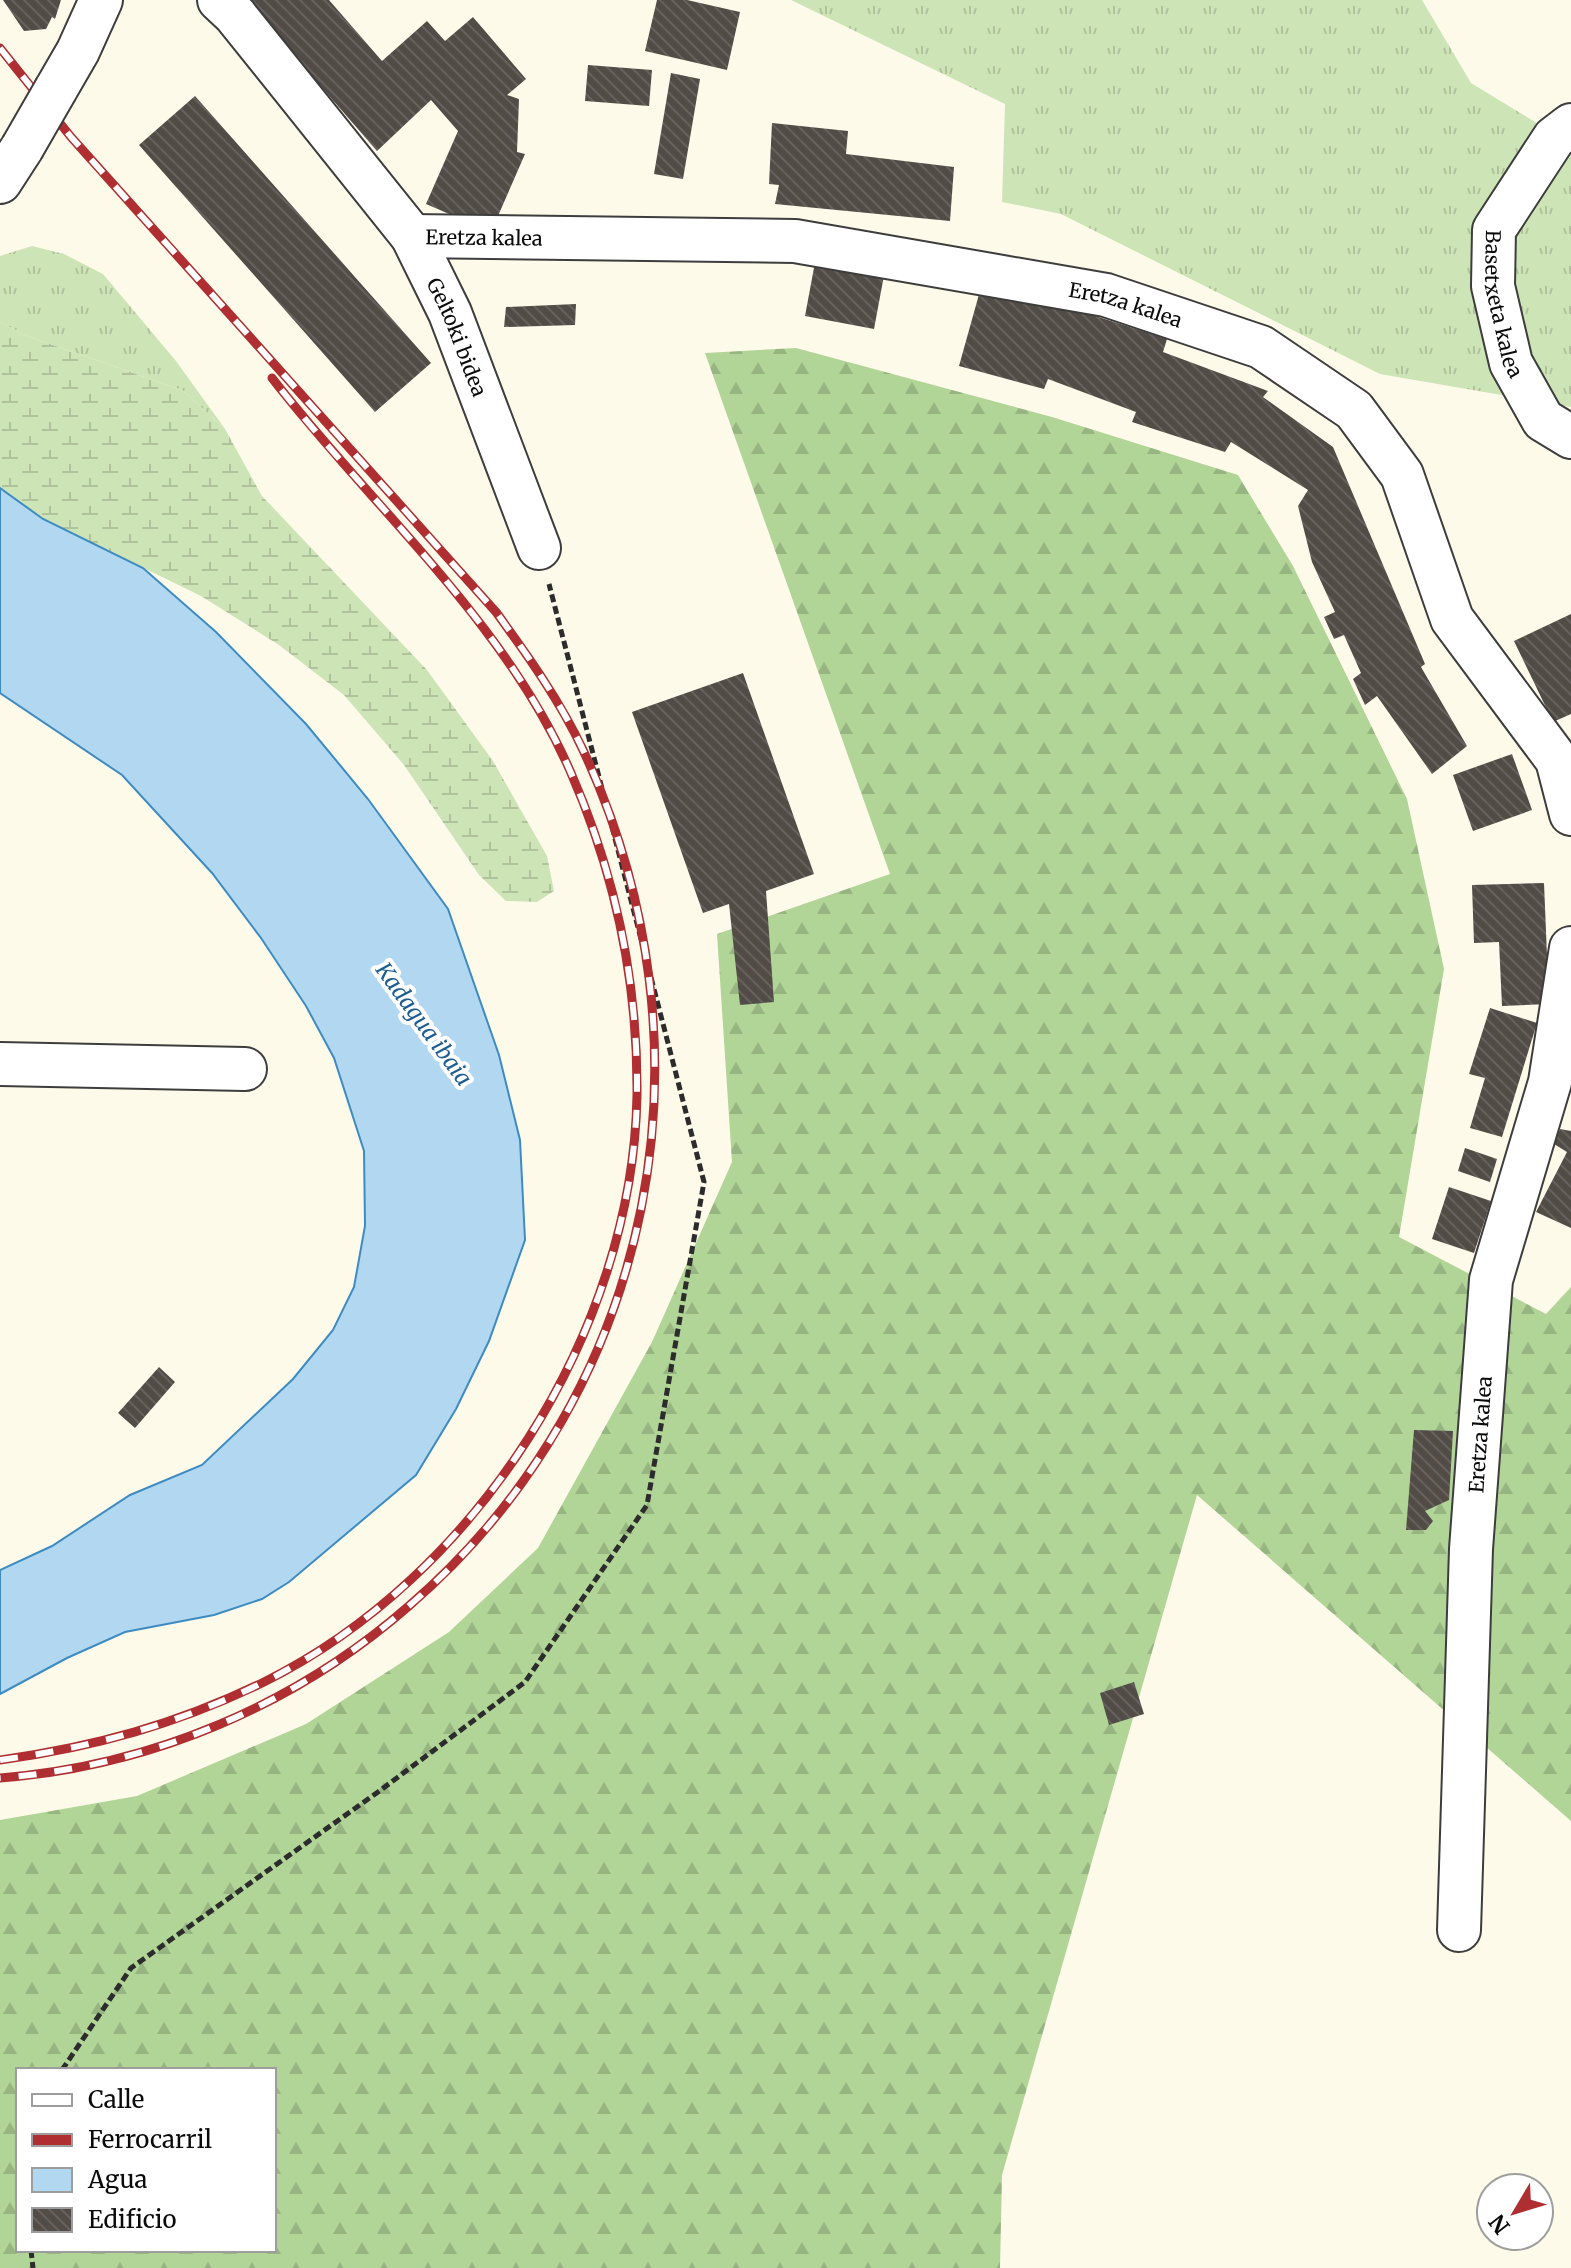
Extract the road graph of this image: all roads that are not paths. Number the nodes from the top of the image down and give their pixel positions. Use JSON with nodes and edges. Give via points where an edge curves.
{"nodes":[{"id":1,"x":101,"y":0,"type":"edge"},
{"id":2,"x":219,"y":0,"type":"edge"},
{"id":3,"x":1571,"y":125,"type":"edge"},
{"id":4,"x":0,"y":182,"type":"edge"},
{"id":5,"x":412,"y":236,"type":"junction"},
{"id":6,"x":1571,"y":437,"type":"edge"},
{"id":7,"x":539,"y":548,"type":"road end"},
{"id":8,"x":1569,"y":798,"type":"edge"},
{"id":9,"x":1571,"y":948,"type":"edge"},
{"id":10,"x":0,"y":1064,"type":"edge"},
{"id":11,"x":245,"y":1069,"type":"dead end"},
{"id":12,"x":1459,"y":1930,"type":"dead end"}],
"edges":[{"from":1,"to":4,"type":"street","bridge":true,"via":[[78,51]]},
{"from":2,"to":5,"type":"street","name":"Geltoki bidea"},
{"from":3,"to":6,"type":"street","name":"Basetxeta kalea","via":[[1554,138],[1494,230],[1493,286],[1511,363],[1543,420]]},
{"from":5,"to":7,"type":"street","name":"Geltoki bidea","via":[[450,313]]},
{"from":5,"to":8,"type":"street","name":"Eretza kalea","via":[[795,241],[1106,295],[1261,347],[1354,410],[1402,475],[1452,619],[1557,760]]},
{"from":9,"to":12,"type":"street","name":"Eretza kalea","via":[[1550,1082],[1491,1280],[1471,1549]]},
{"from":10,"to":11,"type":"street"}]}
